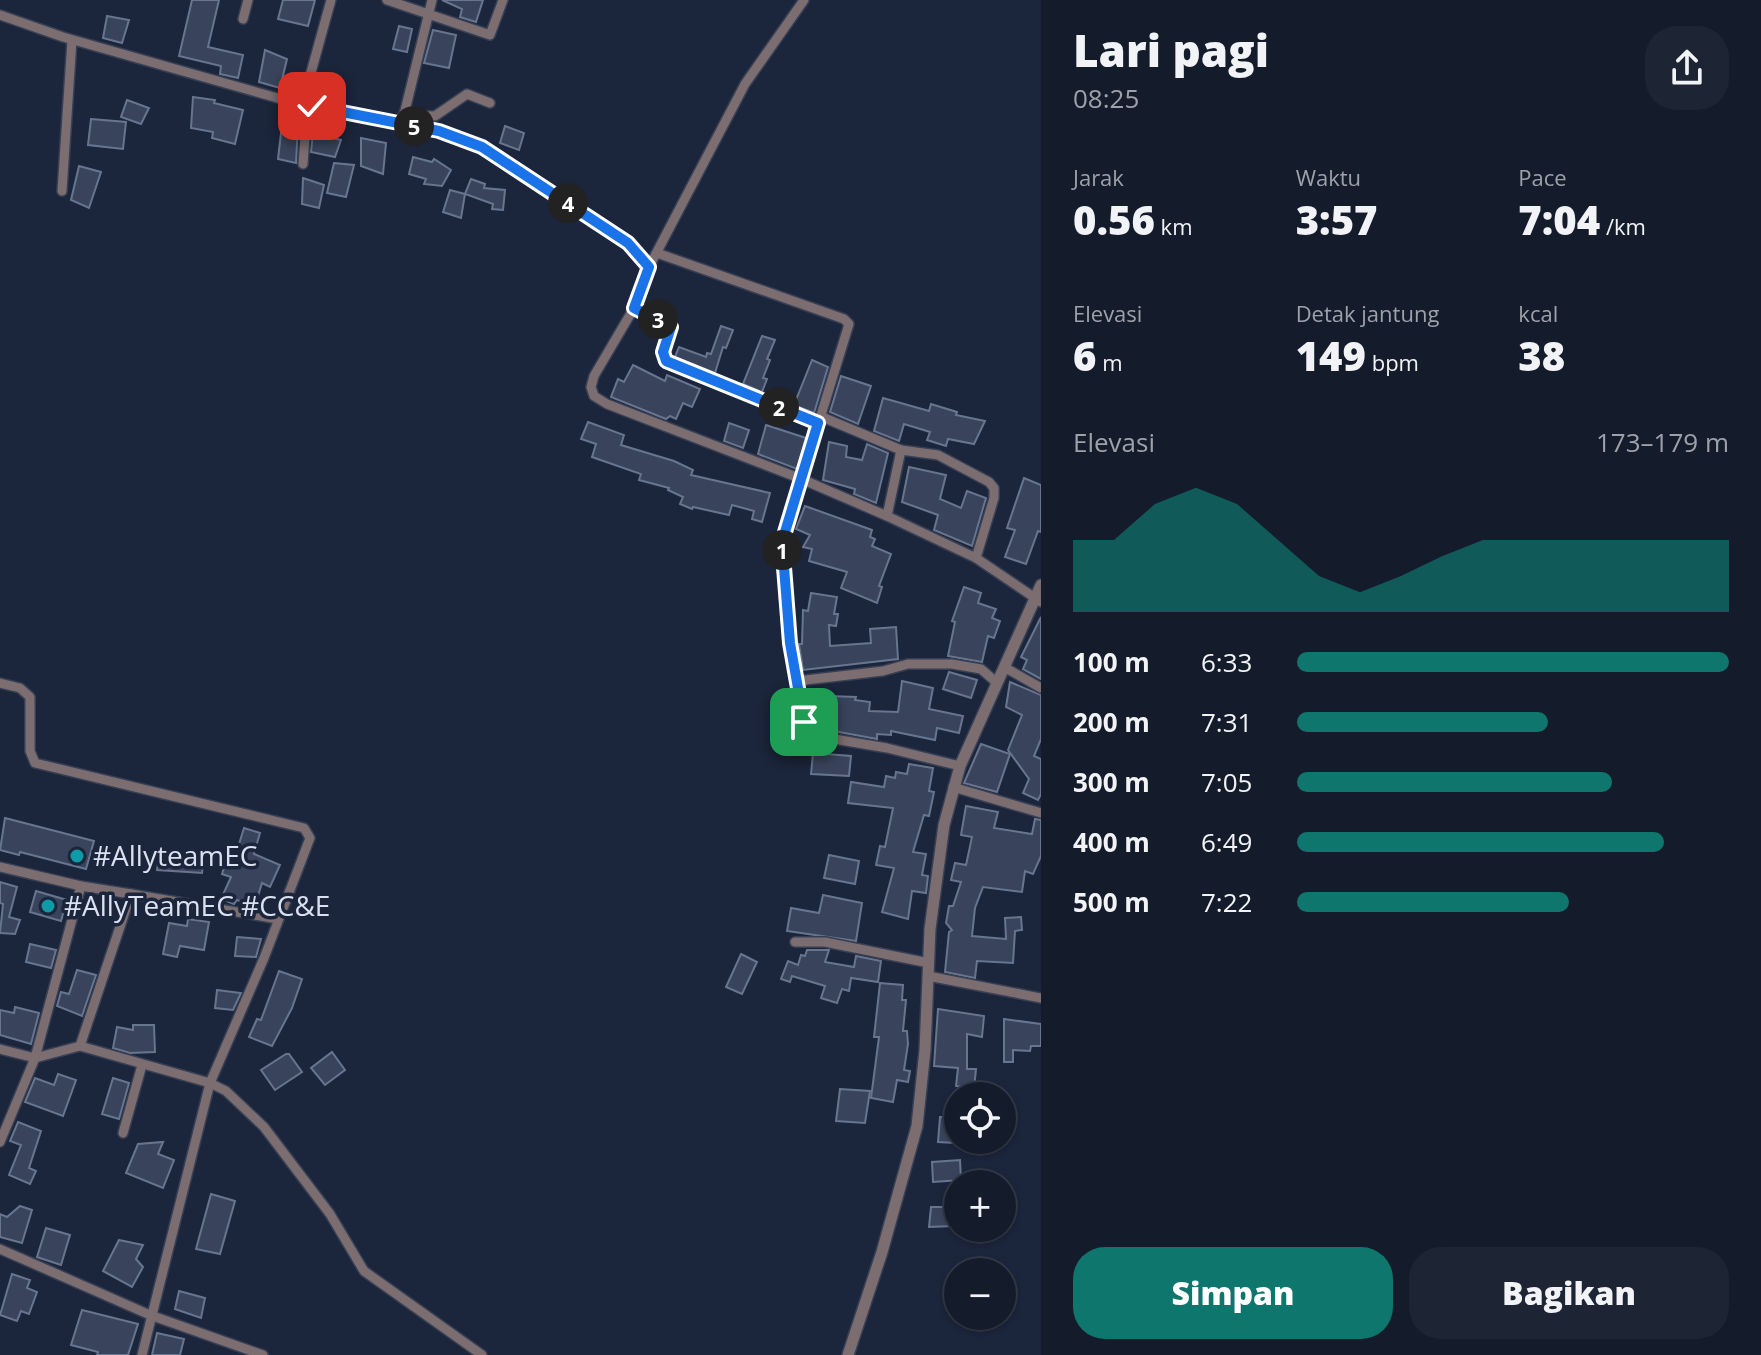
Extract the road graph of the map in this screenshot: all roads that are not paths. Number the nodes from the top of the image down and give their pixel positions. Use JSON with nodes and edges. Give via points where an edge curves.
{"nodes":[{"id":1,"x":248,"y":0,"type":"edge"},
{"id":2,"x":331,"y":0,"type":"edge"},
{"id":3,"x":387,"y":0,"type":"edge"},
{"id":4,"x":432,"y":0,"type":"edge"},
{"id":5,"x":503,"y":0,"type":"edge"},
{"id":6,"x":804,"y":0,"type":"edge"},
{"id":7,"x":428,"y":13,"type":"junction"},
{"id":8,"x":0,"y":15,"type":"edge"},
{"id":9,"x":243,"y":19,"type":"dead end"},
{"id":10,"x":72,"y":40,"type":"junction"},
{"id":11,"x":490,"y":103,"type":"dead end"},
{"id":12,"x":307,"y":106,"type":"junction"},
{"id":13,"x":402,"y":119,"type":"junction"},
{"id":14,"x":303,"y":164,"type":"dead end"},
{"id":15,"x":62,"y":191,"type":"dead end"},
{"id":16,"x":657,"y":253,"type":"junction"},
{"id":17,"x":649,"y":267,"type":"junction"},
{"id":18,"x":634,"y":308,"type":"junction"},
{"id":19,"x":820,"y":420,"type":"junction"},
{"id":20,"x":901,"y":450,"type":"junction"},
{"id":21,"x":799,"y":478,"type":"junction"},
{"id":22,"x":887,"y":516,"type":"junction"},
{"id":23,"x":976,"y":558,"type":"junction"},
{"id":24,"x":1041,"y":585,"type":"edge"},
{"id":25,"x":1038,"y":601,"type":"edge"},
{"id":26,"x":1004,"y":667,"type":"junction"},
{"id":27,"x":797,"y":681,"type":"junction"},
{"id":28,"x":996,"y":682,"type":"junction"},
{"id":29,"x":0,"y":683,"type":"edge"},
{"id":30,"x":1041,"y":688,"type":"edge"},
{"id":31,"x":960,"y":766,"type":"junction"},
{"id":32,"x":953,"y":787,"type":"junction"},
{"id":33,"x":1041,"y":813,"type":"edge"},
{"id":34,"x":0,"y":867,"type":"edge"},
{"id":35,"x":81,"y":886,"type":"junction"},
{"id":36,"x":131,"y":894,"type":"junction"},
{"id":37,"x":278,"y":919,"type":"junction"},
{"id":38,"x":795,"y":942,"type":"dead end"},
{"id":39,"x":928,"y":970,"type":"junction"},
{"id":40,"x":1041,"y":998,"type":"edge"},
{"id":41,"x":80,"y":1046,"type":"junction"},
{"id":42,"x":0,"y":1049,"type":"edge"},
{"id":43,"x":35,"y":1058,"type":"junction"},
{"id":44,"x":142,"y":1065,"type":"junction"},
{"id":45,"x":210,"y":1083,"type":"junction"},
{"id":46,"x":123,"y":1133,"type":"dead end"},
{"id":47,"x":0,"y":1142,"type":"edge"},
{"id":48,"x":0,"y":1249,"type":"edge"},
{"id":49,"x":150,"y":1315,"type":"junction"},
{"id":50,"x":142,"y":1355,"type":"edge"},
{"id":51,"x":263,"y":1355,"type":"edge"},
{"id":52,"x":482,"y":1355,"type":"edge"},
{"id":53,"x":848,"y":1355,"type":"edge"}],
"edges":[{"from":1,"to":9,"type":"street"},
{"from":2,"to":12,"type":"street"},
{"from":3,"to":7,"type":"street"},
{"from":4,"to":7,"type":"street"},
{"from":5,"to":7,"type":"street","via":[[490,35]]},
{"from":6,"to":16,"type":"street","via":[[745,84]]},
{"from":7,"to":13,"type":"street"},
{"from":8,"to":10,"type":"street"},
{"from":10,"to":12,"type":"street"},
{"from":10,"to":15,"type":"street"},
{"from":11,"to":13,"type":"street","via":[[467,94],[435,116]]},
{"from":12,"to":13,"type":"street"},
{"from":12,"to":14,"type":"street"},
{"from":13,"to":17,"type":"street","via":[[500,158],[628,243]]},
{"from":16,"to":17,"type":"street"},
{"from":16,"to":19,"type":"street","via":[[849,324]]},
{"from":17,"to":18,"type":"street"},
{"from":18,"to":19,"type":"street","via":[[671,327],[663,352],[666,361]]},
{"from":18,"to":21,"type":"street","via":[[594,376],[594,396]]},
{"from":19,"to":20,"type":"street"},
{"from":19,"to":21,"type":"street"},
{"from":20,"to":22,"type":"street"},
{"from":20,"to":23,"type":"street","via":[[938,455],[994,488]]},
{"from":21,"to":22,"type":"street"},
{"from":21,"to":27,"type":"street","via":[[781,559]]},
{"from":22,"to":23,"type":"street"},
{"from":23,"to":25,"type":"street"},
{"from":24,"to":25,"type":"street"},
{"from":25,"to":26,"type":"street"},
{"from":26,"to":28,"type":"street"},
{"from":26,"to":30,"type":"street"},
{"from":27,"to":28,"type":"street","via":[[908,664],[952,664],[981,669]]},
{"from":27,"to":31,"type":"street","via":[[805,734]]},
{"from":28,"to":31,"type":"street"},
{"from":29,"to":37,"type":"street","via":[[30,697],[30,751],[40,765],[309,832],[310,845]]},
{"from":31,"to":32,"type":"street"},
{"from":32,"to":33,"type":"street"},
{"from":32,"to":39,"type":"street","via":[[937,863]]},
{"from":34,"to":35,"type":"street"},
{"from":35,"to":36,"type":"street"},
{"from":35,"to":43,"type":"street"},
{"from":36,"to":37,"type":"street"},
{"from":36,"to":41,"type":"street"},
{"from":37,"to":45,"type":"street"},
{"from":38,"to":39,"type":"street","via":[[825,942]]},
{"from":39,"to":40,"type":"street"},
{"from":39,"to":53,"type":"street","via":[[917,1126]]},
{"from":41,"to":43,"type":"street"},
{"from":41,"to":44,"type":"street"},
{"from":42,"to":43,"type":"street"},
{"from":43,"to":47,"type":"street"},
{"from":44,"to":45,"type":"street"},
{"from":44,"to":46,"type":"street"},
{"from":45,"to":49,"type":"street"},
{"from":45,"to":52,"type":"street","via":[[264,1127],[330,1214],[364,1271]]},
{"from":48,"to":49,"type":"street"},
{"from":49,"to":50,"type":"street"},
{"from":49,"to":51,"type":"street"}]}
